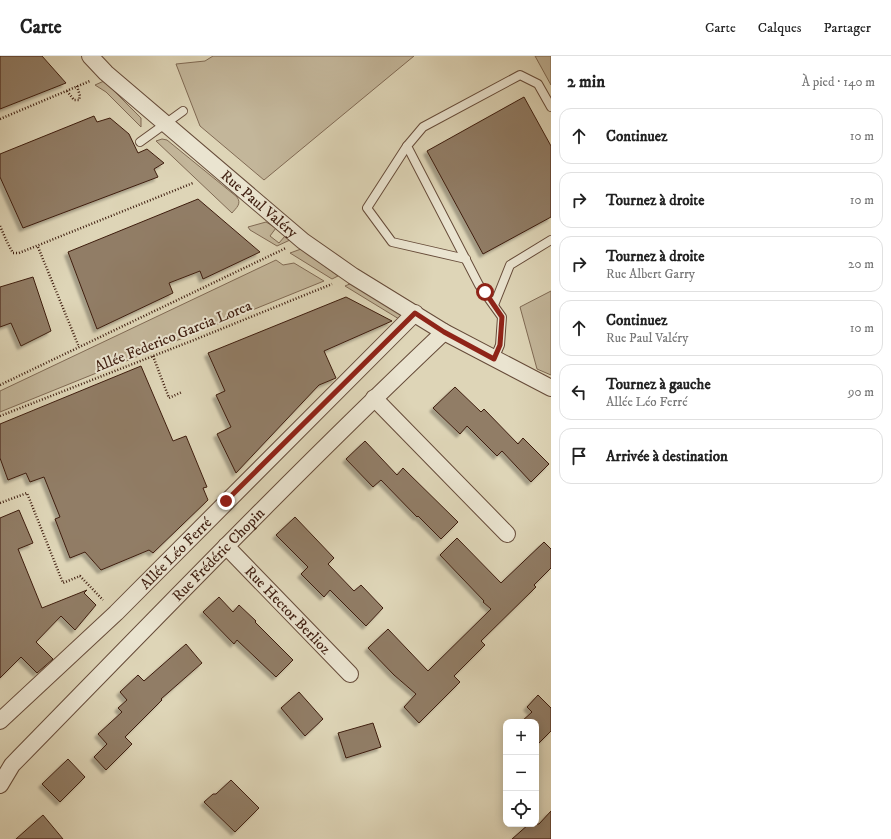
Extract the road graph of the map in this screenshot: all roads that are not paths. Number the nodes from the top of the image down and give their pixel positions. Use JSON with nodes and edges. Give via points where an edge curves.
{"nodes":[{"id":1,"x":90,"y":56,"type":"edge"},
{"id":2,"x":551,"y":107,"type":"edge"},
{"id":3,"x":183,"y":110,"type":"dead end"},
{"id":4,"x":165,"y":124,"type":"junction"},
{"id":5,"x":140,"y":142,"type":"dead end"},
{"id":6,"x":407,"y":146,"type":"junction"},
{"id":7,"x":551,"y":240,"type":"edge"},
{"id":8,"x":466,"y":259,"type":"junction"},
{"id":9,"x":494,"y":305,"type":"junction"},
{"id":10,"x":415,"y":313,"type":"junction"},
{"id":11,"x":444,"y":332,"type":"junction"},
{"id":12,"x":494,"y":359,"type":"junction"},
{"id":13,"x":551,"y":388,"type":"edge"},
{"id":14,"x":374,"y":398,"type":"junction"},
{"id":15,"x":507,"y":534,"type":"dead end"},
{"id":16,"x":226,"y":546,"type":"junction"},
{"id":17,"x":350,"y":674,"type":"dead end"},
{"id":18,"x":0,"y":721,"type":"edge"},
{"id":19,"x":0,"y":785,"type":"edge"}],
"edges":[{"from":1,"to":4,"type":"street","name":"Rue Paul Valéry"},
{"from":2,"to":6,"type":"lane","via":[[538,84],[520,75],[423,127]]},
{"from":3,"to":4,"type":"lane"},
{"from":4,"to":5,"type":"lane"},
{"from":4,"to":10,"type":"street","name":"Rue Paul Valéry","via":[[303,241],[353,276]]},
{"from":6,"to":8,"type":"lane"},
{"from":6,"to":8,"type":"lane","via":[[367,208],[392,242]]},
{"from":7,"to":9,"type":"lane","via":[[510,265]]},
{"from":8,"to":9,"type":"lane","via":[[479,285]]},
{"from":9,"to":12,"type":"lane","via":[[502,317],[500,345]]},
{"from":10,"to":11,"type":"street","name":"Rue Paul Valéry"},
{"from":10,"to":18,"type":"street","name":"Allée Léo Ferré","via":[[116,613]]},
{"from":11,"to":12,"type":"street","name":"Rue Paul Valéry"},
{"from":11,"to":14,"type":"street","name":"Rue Frédéric Chopin"},
{"from":12,"to":13,"type":"street","name":"Rue Paul Valéry"},
{"from":14,"to":15,"type":"street"},
{"from":14,"to":16,"type":"street","name":"Rue Frédéric Chopin"},
{"from":16,"to":17,"type":"street","name":"Rue Hector Berlioz"},
{"from":16,"to":19,"type":"street","name":"Rue Frédéric Chopin","via":[[12,765]]}]}
